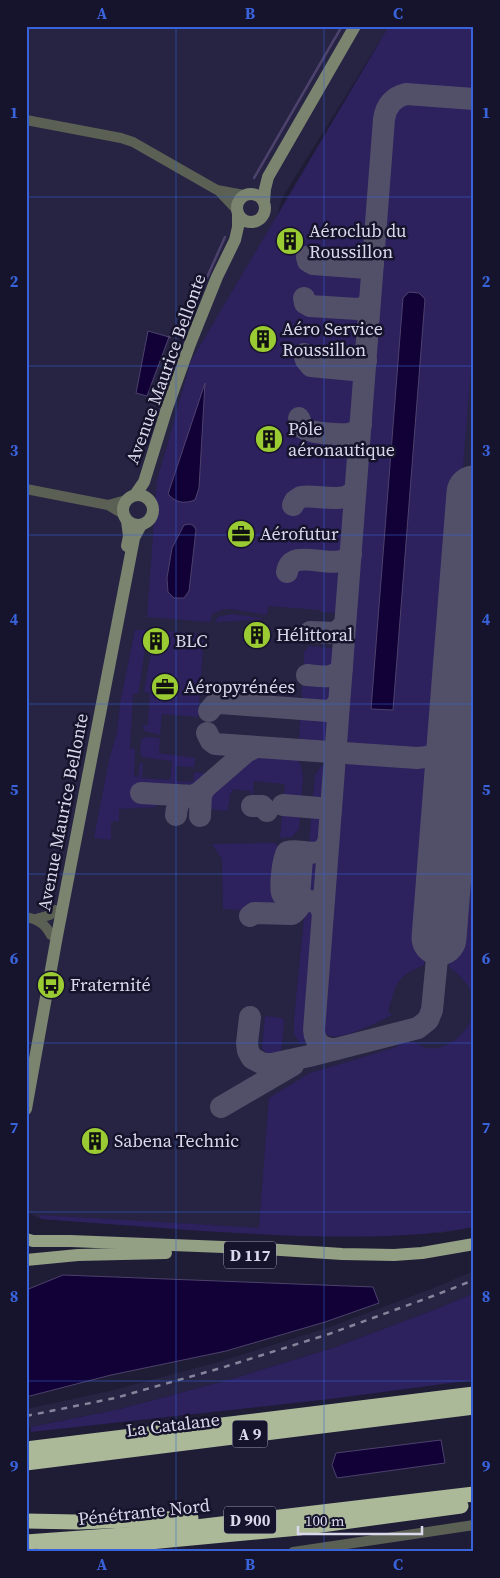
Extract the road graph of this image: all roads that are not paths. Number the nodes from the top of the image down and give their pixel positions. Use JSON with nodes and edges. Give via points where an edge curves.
{"nodes":[{"id":1,"x":355,"y":26,"type":"edge"},
{"id":2,"x":26,"y":120,"type":"edge"},
{"id":3,"x":268,"y":177,"type":"junction"},
{"id":4,"x":217,"y":190,"type":"junction"},
{"id":5,"x":247,"y":195,"type":"junction"},
{"id":6,"x":264,"y":202,"type":"junction"},
{"id":7,"x":238,"y":212,"type":"junction"},
{"id":8,"x":252,"y":222,"type":"junction"},
{"id":9,"x":235,"y":240,"type":"junction"},
{"id":10,"x":26,"y":489,"type":"edge"},
{"id":11,"x":137,"y":498,"type":"junction"},
{"id":12,"x":108,"y":504,"type":"junction"},
{"id":13,"x":125,"y":518,"type":"junction"},
{"id":14,"x":141,"y":525,"type":"junction"},
{"id":15,"x":56,"y":910,"type":"junction"},
{"id":16,"x":31,"y":918,"type":"edge"},
{"id":17,"x":52,"y":935,"type":"junction"},
{"id":18,"x":26,"y":1061,"type":"edge"},
{"id":19,"x":26,"y":1109,"type":"edge"},
{"id":20,"x":26,"y":1239,"type":"edge"},
{"id":21,"x":474,"y":1244,"type":"edge"},
{"id":22,"x":474,"y":1251,"type":"edge"},
{"id":23,"x":26,"y":1260,"type":"edge"},
{"id":24,"x":474,"y":1394,"type":"edge"},
{"id":25,"x":474,"y":1407,"type":"edge"},
{"id":26,"x":26,"y":1449,"type":"edge"},
{"id":27,"x":26,"y":1463,"type":"edge"},
{"id":28,"x":466,"y":1495,"type":"edge"},
{"id":29,"x":474,"y":1504,"type":"edge"},
{"id":30,"x":26,"y":1520,"type":"edge"},
{"id":31,"x":474,"y":1525,"type":"edge"},
{"id":32,"x":299,"y":1528,"type":"junction"},
{"id":33,"x":26,"y":1542,"type":"edge"},
{"id":34,"x":43,"y":1552,"type":"edge"},
{"id":35,"x":134,"y":1552,"type":"edge"},
{"id":36,"x":293,"y":1552,"type":"edge"}],
"edges":[{"from":1,"to":3,"type":"street"},
{"from":2,"to":4,"type":"street","via":[[133,142]]},
{"from":3,"to":5,"type":"street"},
{"from":3,"to":6,"type":"street"},
{"from":4,"to":5,"type":"street"},
{"from":4,"to":7,"type":"street"},
{"from":5,"to":6,"type":"street","via":[[258,196]]},
{"from":5,"to":7,"type":"street","via":[[238,201]]},
{"from":6,"to":8,"type":"street","via":[[262,216]]},
{"from":7,"to":8,"type":"street","via":[[244,220]]},
{"from":7,"to":9,"type":"street","name":"Avenue Maurice Bellonte"},
{"from":8,"to":9,"type":"street","name":"Avenue Maurice Bellonte"},
{"from":9,"to":11,"type":"street","name":"Avenue Maurice Bellonte","via":[[190,344]]},
{"from":10,"to":12,"type":"street"},
{"from":11,"to":12,"type":"street"},
{"from":11,"to":13,"type":"street","via":[[122,506]]},
{"from":11,"to":14,"type":"street","via":[[152,506],[149,521]]},
{"from":12,"to":13,"type":"street"},
{"from":13,"to":14,"type":"street","via":[[134,525]]},
{"from":13,"to":15,"type":"street","name":"Avenue Maurice Bellonte","via":[[129,536]]},
{"from":14,"to":19,"type":"street","name":"Avenue Maurice Bellonte","via":[[134,538]]},
{"from":15,"to":16,"type":"street","via":[[50,915]]},
{"from":15,"to":17,"type":"street","name":"Avenue Maurice Bellonte"},
{"from":16,"to":17,"type":"street","via":[[44,924]]},
{"from":17,"to":18,"type":"street","name":"Avenue Maurice Bellonte"},
{"from":20,"to":21,"type":"main road","number":"D 117","via":[[394,1255]]},
{"from":22,"to":23,"type":"main road","number":"D 117","via":[[411,1260],[352,1261],[166,1253]]},
{"from":24,"to":26,"type":"highway","name":"La Catalane","number":"A 9"},
{"from":25,"to":27,"type":"highway","name":"La Catalane","number":"A 9"},
{"from":28,"to":30,"type":"highway","via":[[235,1517],[77,1522]]},
{"from":28,"to":33,"type":"highway","name":"Pénétrante Nord","number":"D 900","via":[[137,1534]]},
{"from":29,"to":32,"type":"highway","name":"Pénétrante Nord","number":"D 900"},
{"from":31,"to":36,"type":"street"},
{"from":32,"to":34,"type":"highway","name":"Pénétrante Nord","number":"D 900"},
{"from":32,"to":35,"type":"highway"}]}
